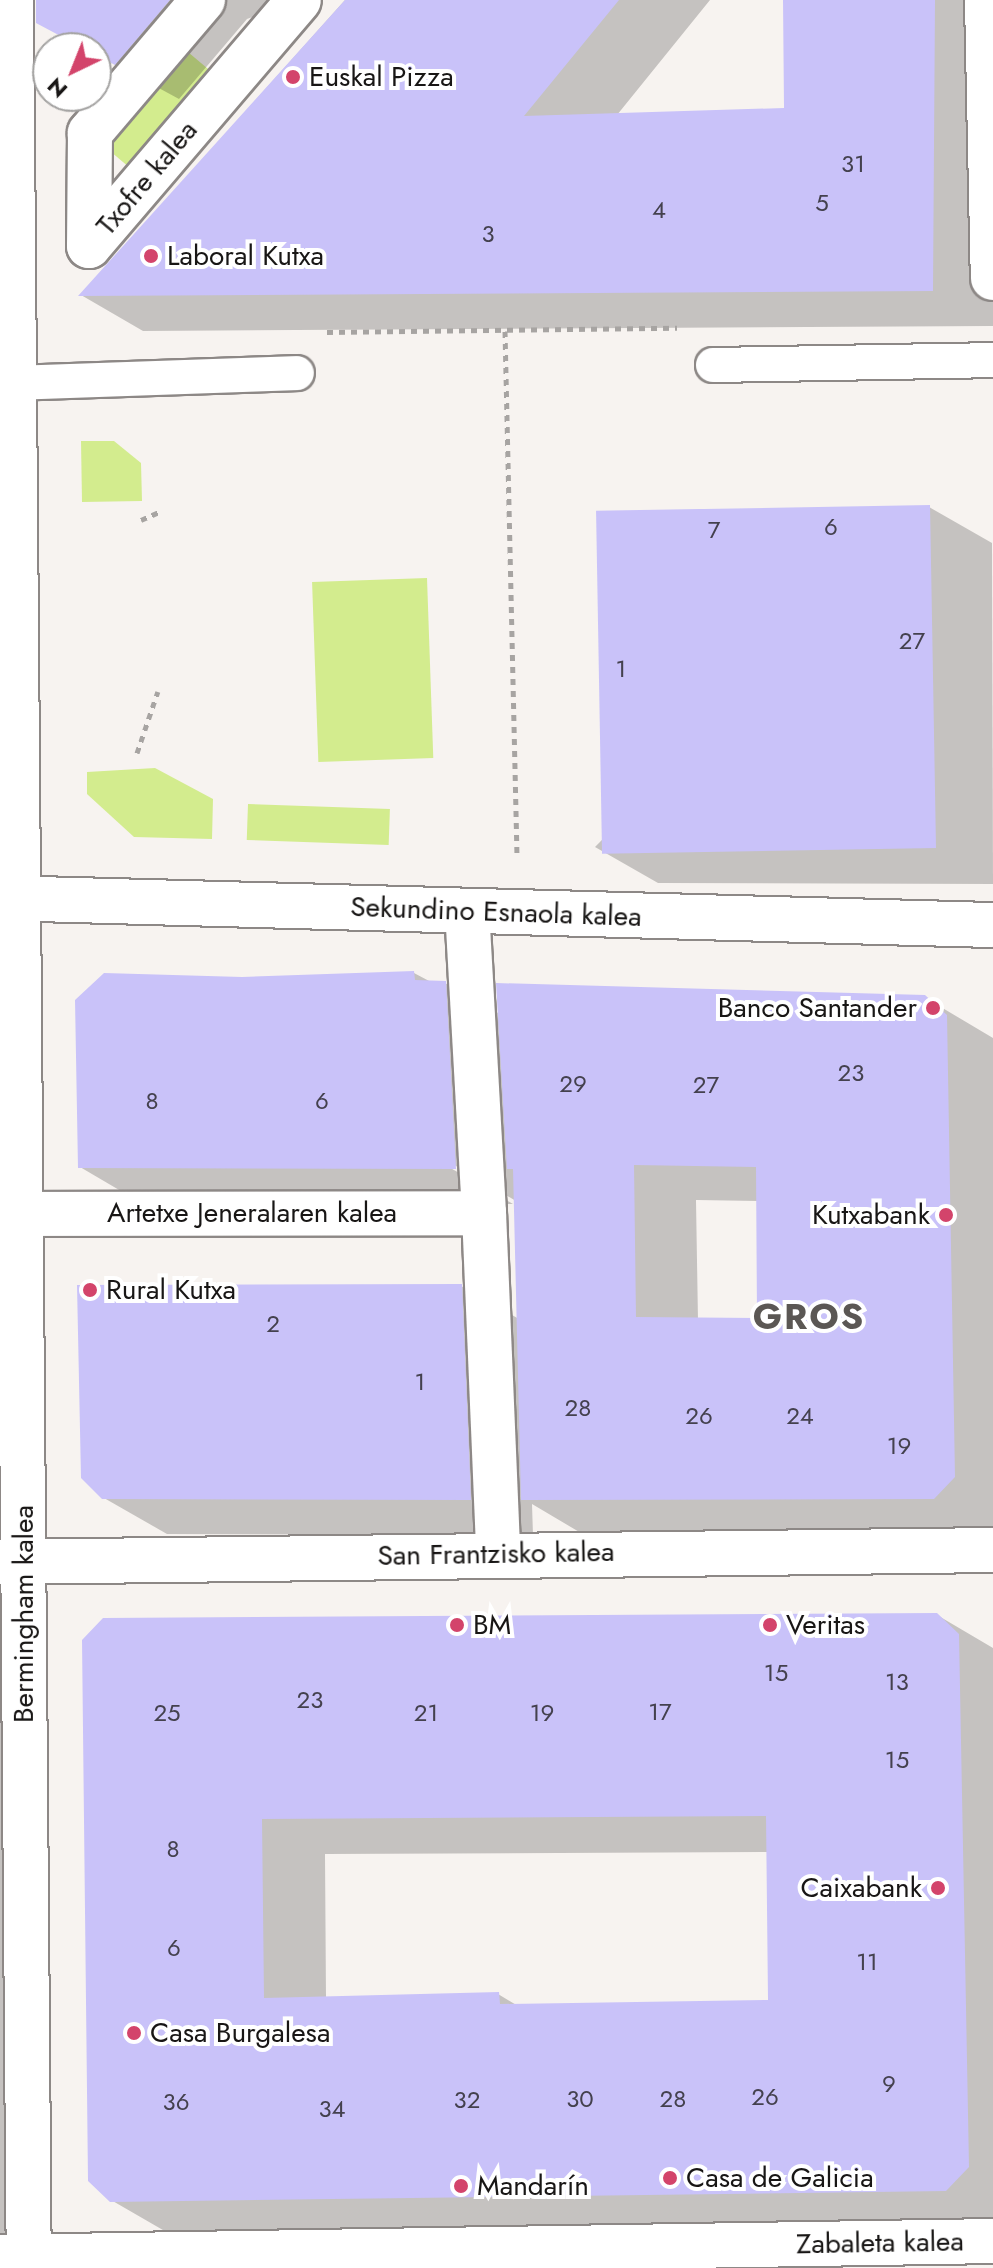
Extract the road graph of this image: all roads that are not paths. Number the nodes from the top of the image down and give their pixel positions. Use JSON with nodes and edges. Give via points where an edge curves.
{"nodes":[{"id":1,"x":11,"y":0,"type":"edge"},
{"id":2,"x":203,"y":0,"type":"edge"},
{"id":3,"x":299,"y":0,"type":"edge"},
{"id":4,"x":987,"y":0,"type":"edge"},
{"id":5,"x":993,"y":278,"type":"edge"},
{"id":6,"x":993,"y":360,"type":"edge"},
{"id":7,"x":713,"y":365,"type":"dead end"},
{"id":8,"x":297,"y":373,"type":"dead end"},
{"id":9,"x":14,"y":383,"type":"junction"},
{"id":10,"x":9,"y":899,"type":"edge"},
{"id":11,"x":467,"y":911,"type":"junction"},
{"id":12,"x":993,"y":925,"type":"edge"},
{"id":13,"x":484,"y":1213,"type":"junction"},
{"id":14,"x":21,"y":1214,"type":"junction"},
{"id":15,"x":993,"y":1550,"type":"edge"},
{"id":16,"x":498,"y":1553,"type":"junction"},
{"id":17,"x":12,"y":1562,"type":"edge"},
{"id":18,"x":993,"y":2241,"type":"edge"},
{"id":19,"x":19,"y":2261,"type":"edge"}],
"edges":[{"from":1,"to":9,"type":"street","name":"Bermingham kalea"},
{"from":2,"to":3,"type":"street","name":"Txofre kalea","via":[[90,133],[89,246]]},
{"from":4,"to":5,"type":"street"},
{"from":6,"to":7,"type":"lane"},
{"from":8,"to":9,"type":"lane"},
{"from":9,"to":10,"type":"street","name":"Bermingham kalea"},
{"from":10,"to":11,"type":"street","name":"Sekundino Esnaola kalea"},
{"from":10,"to":14,"type":"street","name":"Bermingham kalea"},
{"from":11,"to":12,"type":"street","name":"Sekundino Esnaola kalea"},
{"from":11,"to":13,"type":"street"},
{"from":13,"to":14,"type":"street","name":"Artetxe Jeneralaren kalea"},
{"from":13,"to":16,"type":"street"},
{"from":14,"to":17,"type":"street","name":"Bermingham kalea"},
{"from":15,"to":16,"type":"street","name":"San Frantzisko kalea"},
{"from":16,"to":17,"type":"street","name":"San Frantzisko kalea"},
{"from":17,"to":19,"type":"street","name":"Bermingham kalea"},
{"from":18,"to":19,"type":"street","name":"Zabaleta kalea"}]}
